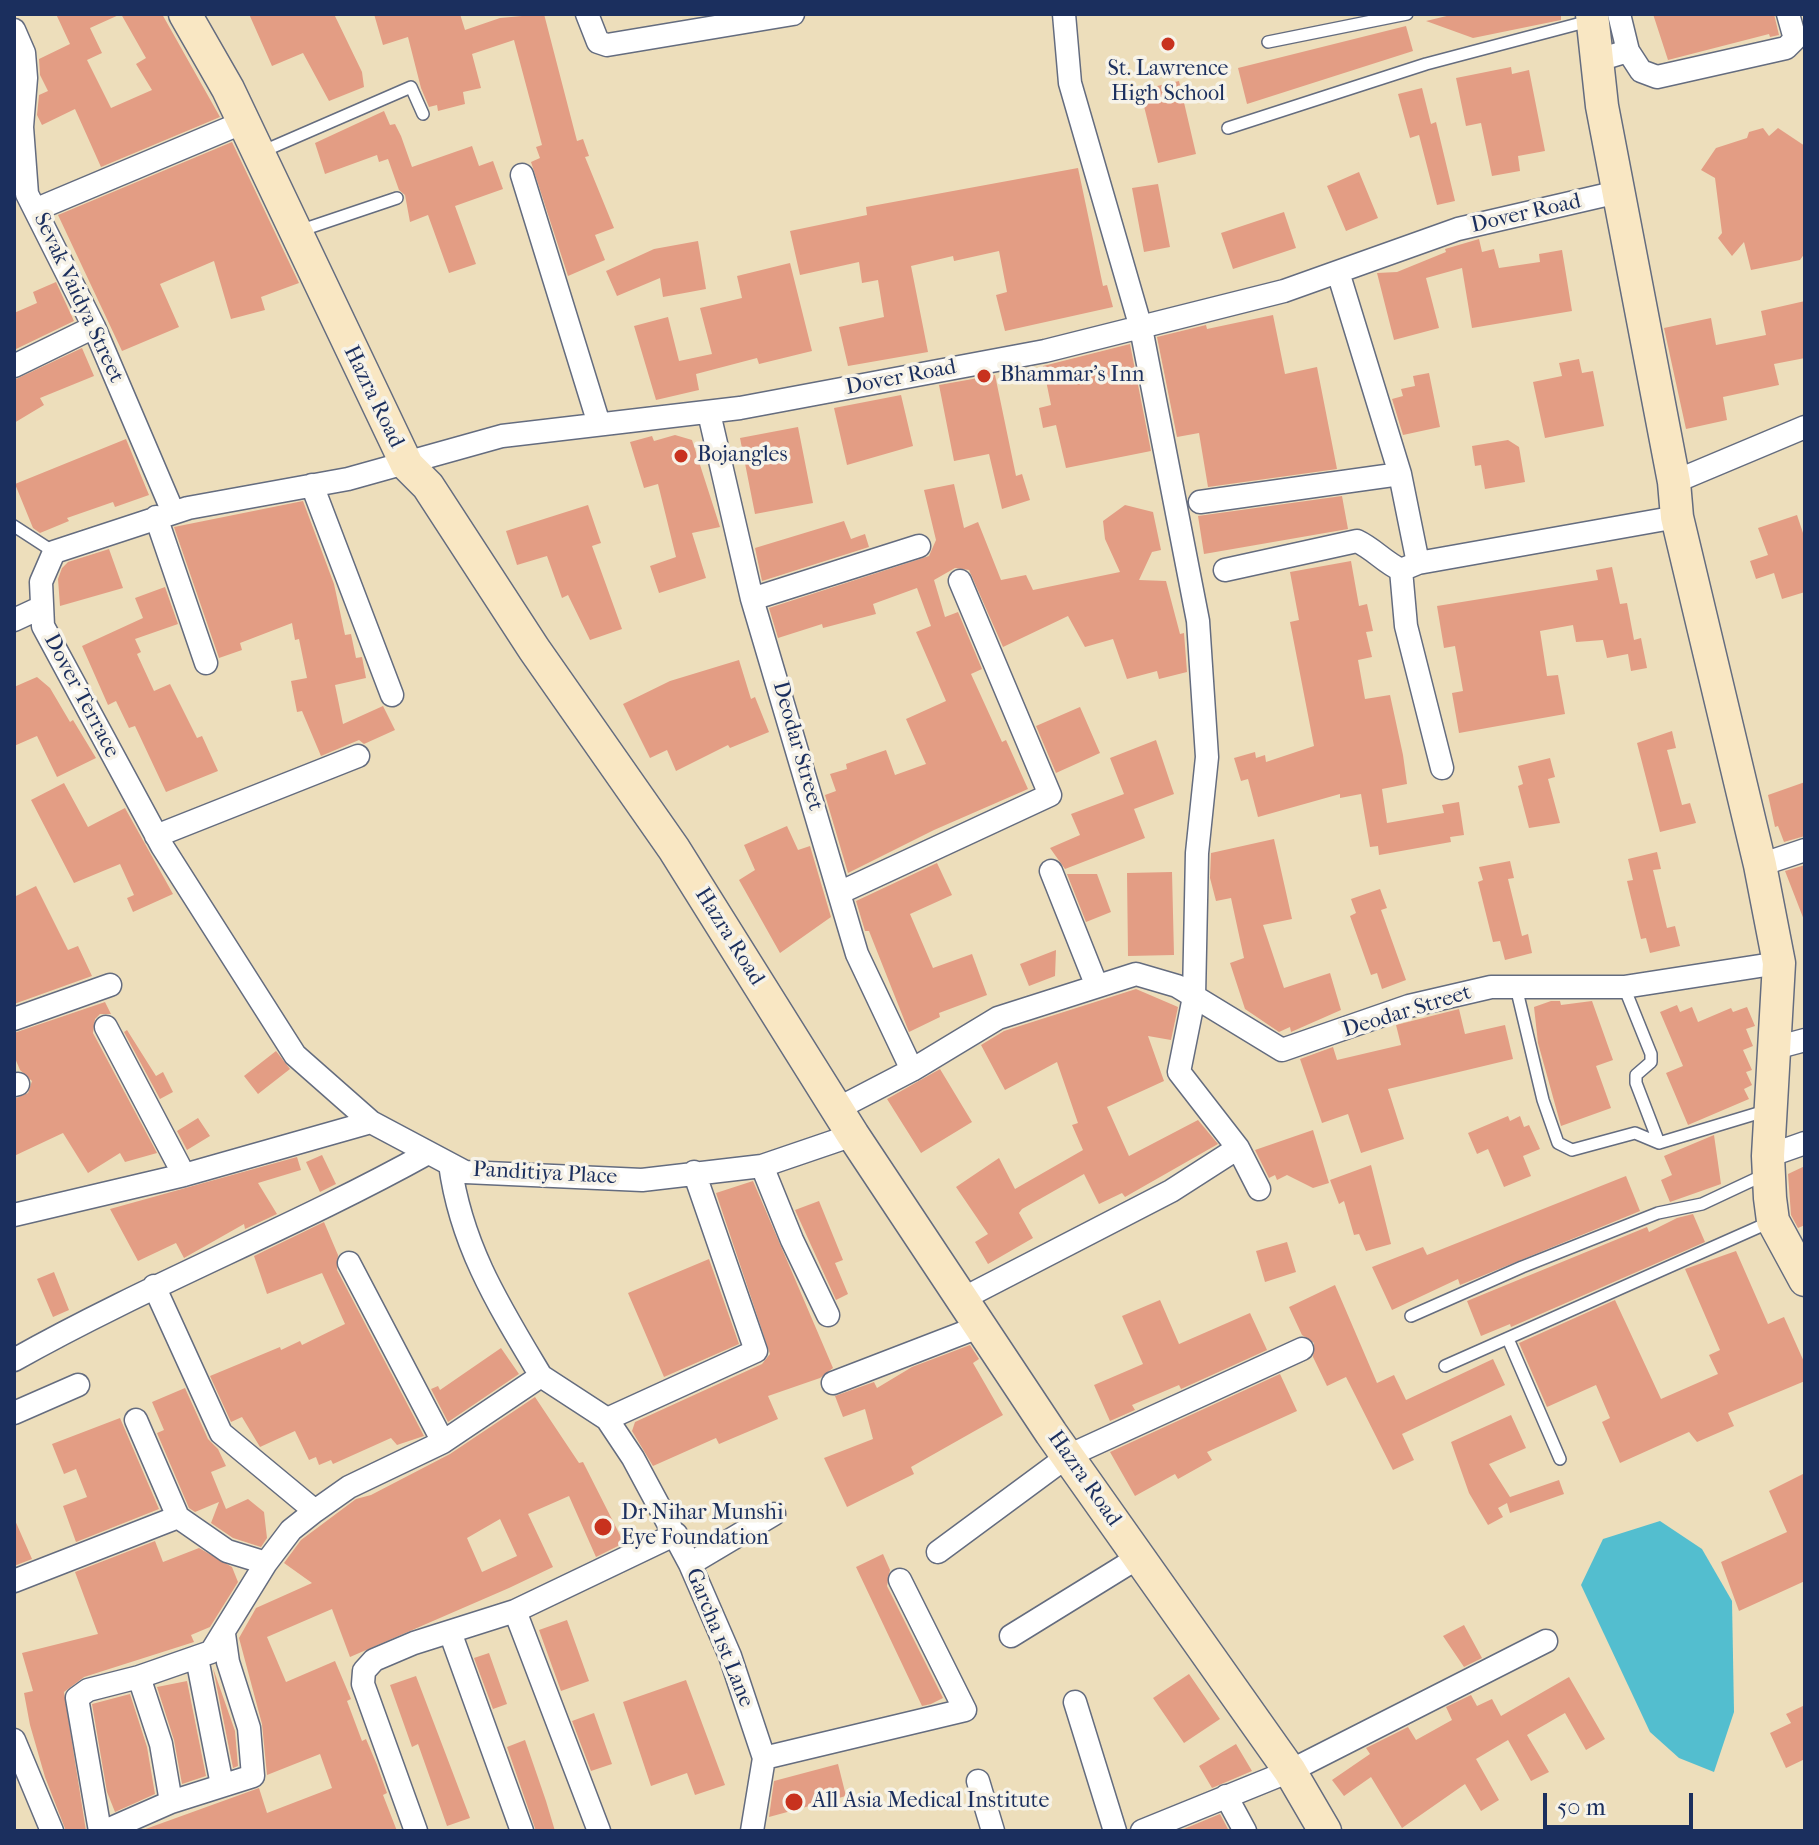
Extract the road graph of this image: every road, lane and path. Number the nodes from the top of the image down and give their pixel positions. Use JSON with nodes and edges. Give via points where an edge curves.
{"nodes":[{"id":1,"x":185,"y":14,"type":"edge"},
{"id":2,"x":587,"y":14,"type":"edge"},
{"id":3,"x":793,"y":14,"type":"edge"},
{"id":4,"x":1064,"y":14,"type":"edge"},
{"id":5,"x":1407,"y":14,"type":"edge"},
{"id":6,"x":1788,"y":14,"type":"edge"},
{"id":7,"x":1601,"y":16,"type":"edge"},
{"id":8,"x":14,"y":30,"type":"edge"},
{"id":9,"x":1268,"y":42,"type":"dead end"},
{"id":10,"x":1613,"y":55,"type":"junction"},
{"id":11,"x":423,"y":114,"type":"dead end"},
{"id":12,"x":244,"y":122,"type":"junction"},
{"id":13,"x":18,"y":128,"type":"edge"},
{"id":14,"x":1228,"y":128,"type":"dead end"},
{"id":15,"x":258,"y":153,"type":"junction"},
{"id":16,"x":522,"y":175,"type":"dead end"},
{"id":17,"x":1618,"y":192,"type":"junction"},
{"id":18,"x":397,"y":198,"type":"dead end"},
{"id":19,"x":26,"y":200,"type":"edge"},
{"id":20,"x":295,"y":233,"type":"junction"},
{"id":21,"x":1338,"y":272,"type":"junction"},
{"id":22,"x":94,"y":327,"type":"junction"},
{"id":23,"x":1141,"y":328,"type":"junction"},
{"id":24,"x":14,"y":366,"type":"edge"},
{"id":25,"x":709,"y":413,"type":"junction"},
{"id":26,"x":599,"y":424,"type":"junction"},
{"id":27,"x":1805,"y":427,"type":"edge"},
{"id":28,"x":407,"y":465,"type":"junction"},
{"id":29,"x":1400,"y":474,"type":"junction"},
{"id":30,"x":1674,"y":482,"type":"junction"},
{"id":31,"x":312,"y":485,"type":"junction"},
{"id":32,"x":1200,"y":502,"type":"dead end"},
{"id":33,"x":165,"y":515,"type":"junction"},
{"id":34,"x":1677,"y":517,"type":"junction"},
{"id":35,"x":14,"y":526,"type":"edge"},
{"id":36,"x":919,"y":546,"type":"dead end"},
{"id":37,"x":54,"y":552,"type":"junction"},
{"id":38,"x":1409,"y":567,"type":"junction"},
{"id":39,"x":1225,"y":570,"type":"dead end"},
{"id":40,"x":960,"y":581,"type":"dead end"},
{"id":41,"x":752,"y":599,"type":"junction"},
{"id":42,"x":42,"y":607,"type":"junction"},
{"id":43,"x":14,"y":620,"type":"edge"},
{"id":44,"x":206,"y":663,"type":"dead end"},
{"id":45,"x":392,"y":695,"type":"dead end"},
{"id":46,"x":358,"y":756,"type":"dead end"},
{"id":47,"x":1442,"y":768,"type":"dead end"},
{"id":48,"x":156,"y":836,"type":"junction"},
{"id":49,"x":1805,"y":850,"type":"edge"},
{"id":50,"x":1760,"y":865,"type":"junction"},
{"id":51,"x":1051,"y":871,"type":"dead end"},
{"id":52,"x":839,"y":893,"type":"junction"},
{"id":53,"x":1779,"y":963,"type":"junction"},
{"id":54,"x":1096,"y":984,"type":"junction"},
{"id":55,"x":110,"y":985,"type":"dead end"},
{"id":56,"x":1516,"y":987,"type":"junction"},
{"id":57,"x":1624,"y":987,"type":"junction"},
{"id":58,"x":1194,"y":997,"type":"junction"},
{"id":59,"x":14,"y":1019,"type":"edge"},
{"id":60,"x":106,"y":1027,"type":"dead end"},
{"id":61,"x":1790,"y":1044,"type":"edge"},
{"id":62,"x":912,"y":1070,"type":"junction"},
{"id":63,"x":1771,"y":1108,"type":"junction"},
{"id":64,"x":371,"y":1122,"type":"junction"},
{"id":65,"x":845,"y":1122,"type":"junction"},
{"id":66,"x":1659,"y":1143,"type":"junction"},
{"id":67,"x":1805,"y":1143,"type":"edge"},
{"id":68,"x":1238,"y":1148,"type":"junction"},
{"id":69,"x":428,"y":1153,"type":"junction"},
{"id":70,"x":450,"y":1164,"type":"junction"},
{"id":71,"x":1768,"y":1165,"type":"junction"},
{"id":72,"x":762,"y":1166,"type":"junction"},
{"id":73,"x":694,"y":1172,"type":"junction"},
{"id":74,"x":184,"y":1175,"type":"junction"},
{"id":75,"x":1259,"y":1189,"type":"dead end"},
{"id":76,"x":14,"y":1215,"type":"edge"},
{"id":77,"x":1773,"y":1221,"type":"junction"},
{"id":78,"x":1800,"y":1260,"type":"edge"},
{"id":79,"x":349,"y":1263,"type":"dead end"},
{"id":80,"x":154,"y":1286,"type":"junction"},
{"id":81,"x":964,"y":1298,"type":"junction"},
{"id":82,"x":828,"y":1315,"type":"dead end"},
{"id":83,"x":1411,"y":1316,"type":"dead end"},
{"id":84,"x":981,"y":1326,"type":"junction"},
{"id":85,"x":1508,"y":1339,"type":"junction"},
{"id":86,"x":1302,"y":1349,"type":"dead end"},
{"id":87,"x":14,"y":1360,"type":"edge"},
{"id":88,"x":1445,"y":1366,"type":"dead end"},
{"id":89,"x":541,"y":1376,"type":"junction"},
{"id":90,"x":833,"y":1383,"type":"dead end"},
{"id":91,"x":78,"y":1385,"type":"dead end"},
{"id":92,"x":14,"y":1413,"type":"edge"},
{"id":93,"x":607,"y":1419,"type":"junction"},
{"id":94,"x":136,"y":1420,"type":"dead end"},
{"id":95,"x":443,"y":1442,"type":"junction"},
{"id":96,"x":1068,"y":1456,"type":"junction"},
{"id":97,"x":1560,"y":1459,"type":"dead end"},
{"id":98,"x":315,"y":1511,"type":"junction"},
{"id":99,"x":774,"y":1514,"type":"dead end"},
{"id":100,"x":178,"y":1517,"type":"junction"},
{"id":101,"x":676,"y":1534,"type":"junction"},
{"id":102,"x":938,"y":1552,"type":"dead end"},
{"id":103,"x":1139,"y":1557,"type":"junction"},
{"id":104,"x":266,"y":1563,"type":"junction"},
{"id":105,"x":690,"y":1564,"type":"junction"},
{"id":106,"x":900,"y":1580,"type":"dead end"},
{"id":107,"x":14,"y":1581,"type":"edge"},
{"id":108,"x":515,"y":1611,"type":"junction"},
{"id":109,"x":450,"y":1632,"type":"junction"},
{"id":110,"x":224,"y":1634,"type":"junction"},
{"id":111,"x":1011,"y":1636,"type":"dead end"},
{"id":112,"x":1546,"y":1641,"type":"dead end"},
{"id":113,"x":197,"y":1658,"type":"junction"},
{"id":114,"x":139,"y":1677,"type":"junction"},
{"id":115,"x":1075,"y":1702,"type":"dead end"},
{"id":116,"x":14,"y":1740,"type":"edge"},
{"id":117,"x":764,"y":1758,"type":"junction"},
{"id":118,"x":1290,"y":1771,"type":"junction"},
{"id":119,"x":978,"y":1781,"type":"dead end"},
{"id":120,"x":222,"y":1785,"type":"junction"},
{"id":121,"x":1226,"y":1796,"type":"junction"},
{"id":122,"x":171,"y":1802,"type":"junction"},
{"id":123,"x":52,"y":1831,"type":"edge"},
{"id":124,"x":103,"y":1831,"type":"edge"},
{"id":125,"x":416,"y":1831,"type":"edge"},
{"id":126,"x":522,"y":1831,"type":"edge"},
{"id":127,"x":599,"y":1831,"type":"edge"},
{"id":128,"x":752,"y":1831,"type":"edge"},
{"id":129,"x":993,"y":1831,"type":"edge"},
{"id":130,"x":1115,"y":1831,"type":"edge"},
{"id":131,"x":1142,"y":1831,"type":"edge"},
{"id":132,"x":1245,"y":1831,"type":"edge"},
{"id":133,"x":1325,"y":1831,"type":"edge"}],
"edges":[{"from":1,"to":12,"type":"main road","name":"Hazra Road"},
{"from":2,"to":3,"type":"street","via":[[598,42],[607,45]]},
{"from":4,"to":23,"type":"street","via":[[1070,83]]},
{"from":5,"to":9,"type":"lane"},
{"from":6,"to":10,"type":"street","via":[[1792,46],[1671,75],[1648,76],[1632,61]]},
{"from":7,"to":10,"type":"main road"},
{"from":7,"to":14,"type":"lane","via":[[1426,64]]},
{"from":8,"to":13,"type":"street","name":"Sevak Vaidya Street","via":[[24,53]]},
{"from":10,"to":17,"type":"main road","via":[[1602,106]]},
{"from":11,"to":15,"type":"lane","via":[[411,87]]},
{"from":12,"to":15,"type":"main road","name":"Hazra Road"},
{"from":12,"to":19,"type":"street"},
{"from":13,"to":19,"type":"street","name":"Sevak Vaidya Street"},
{"from":15,"to":20,"type":"main road","name":"Hazra Road"},
{"from":16,"to":26,"type":"street"},
{"from":17,"to":21,"type":"street","name":"Dover Road","via":[[1458,229]]},
{"from":17,"to":30,"type":"main road"},
{"from":18,"to":20,"type":"lane"},
{"from":19,"to":22,"type":"street","name":"Sevak Vaidya Street"},
{"from":20,"to":28,"type":"main road","name":"Hazra Road"},
{"from":21,"to":23,"type":"street","name":"Dover Road"},
{"from":21,"to":29,"type":"street"},
{"from":22,"to":24,"type":"street"},
{"from":22,"to":33,"type":"street","name":"Sevak Vaidya Street"},
{"from":23,"to":25,"type":"street","name":"Dover Road","via":[[1045,351]]},
{"from":23,"to":58,"type":"street","via":[[1198,621],[1207,757],[1197,853]]},
{"from":25,"to":26,"type":"street","name":"Dover Road"},
{"from":25,"to":41,"type":"street","name":"Deodar Street"},
{"from":26,"to":28,"type":"street","name":"Dover Road","via":[[502,436]]},
{"from":27,"to":30,"type":"street"},
{"from":28,"to":31,"type":"street"},
{"from":28,"to":65,"type":"main road","name":"Hazra Road","via":[[428,486],[674,849]]},
{"from":29,"to":32,"type":"street"},
{"from":29,"to":38,"type":"street"},
{"from":30,"to":34,"type":"main road"},
{"from":31,"to":33,"type":"street"},
{"from":31,"to":45,"type":"street"},
{"from":33,"to":37,"type":"street"},
{"from":33,"to":44,"type":"street","name":"Sevak Vaidya Street"},
{"from":34,"to":38,"type":"street"},
{"from":34,"to":50,"type":"main road"},
{"from":35,"to":37,"type":"lane"},
{"from":36,"to":41,"type":"street"},
{"from":37,"to":42,"type":"street","name":"Dover Terrace","via":[[41,582]]},
{"from":38,"to":39,"type":"street","via":[[1379,559],[1372,548],[1357,541]]},
{"from":38,"to":47,"type":"street","via":[[1406,626]]},
{"from":40,"to":52,"type":"street","via":[[1050,795]]},
{"from":41,"to":52,"type":"street","name":"Deodar Street"},
{"from":42,"to":43,"type":"street"},
{"from":42,"to":48,"type":"street","name":"Dover Terrace","via":[[43,626]]},
{"from":46,"to":48,"type":"street"},
{"from":48,"to":64,"type":"street","name":"Dover Terrace","via":[[295,1055]]},
{"from":49,"to":50,"type":"street"},
{"from":50,"to":53,"type":"main road"},
{"from":51,"to":54,"type":"street"},
{"from":52,"to":62,"type":"street","name":"Deodar Street","via":[[857,954]]},
{"from":53,"to":57,"type":"street","name":"Deodar Street"},
{"from":53,"to":61,"type":"main road"},
{"from":54,"to":58,"type":"street","name":"Deodar Street","via":[[1136,974]]},
{"from":54,"to":62,"type":"street","name":"Deodar Street","via":[[998,1018]]},
{"from":55,"to":59,"type":"street"},
{"from":56,"to":57,"type":"street","name":"Deodar Street"},
{"from":56,"to":58,"type":"street","name":"Deodar Street","via":[[1491,987],[1409,1006],[1282,1050]]},
{"from":56,"to":66,"type":"lane","via":[[1558,1143],[1572,1150],[1635,1133]]},
{"from":57,"to":66,"type":"lane","via":[[1651,1054],[1636,1083]]},
{"from":58,"to":68,"type":"street","via":[[1179,1072]]},
{"from":60,"to":74,"type":"street"},
{"from":61,"to":63,"type":"main road"},
{"from":62,"to":65,"type":"street","name":"Deodar Street"},
{"from":63,"to":66,"type":"lane"},
{"from":63,"to":71,"type":"main road"},
{"from":64,"to":69,"type":"street","name":"Panditiya Place"},
{"from":64,"to":74,"type":"street"},
{"from":65,"to":72,"type":"street","name":"Panditiya Place"},
{"from":65,"to":81,"type":"main road","name":"Hazra Road"},
{"from":67,"to":71,"type":"street"},
{"from":68,"to":75,"type":"street"},
{"from":68,"to":81,"type":"street","via":[[1171,1191]]},
{"from":69,"to":70,"type":"street","name":"Panditiya Place"},
{"from":69,"to":80,"type":"street"},
{"from":70,"to":73,"type":"street","name":"Panditiya Place","via":[[465,1172],[642,1180]]},
{"from":70,"to":89,"type":"street","via":[[455,1202],[486,1286]]},
{"from":71,"to":77,"type":"main road"},
{"from":71,"to":83,"type":"lane","via":[[1702,1204],[1658,1213]]},
{"from":72,"to":73,"type":"street","name":"Panditiya Place"},
{"from":72,"to":82,"type":"street"},
{"from":73,"to":93,"type":"street","via":[[756,1351]]},
{"from":74,"to":76,"type":"street"},
{"from":77,"to":78,"type":"main road"},
{"from":77,"to":85,"type":"lane"},
{"from":79,"to":95,"type":"street"},
{"from":80,"to":87,"type":"street"},
{"from":80,"to":98,"type":"street","via":[[221,1433]]},
{"from":81,"to":84,"type":"main road","name":"Hazra Road"},
{"from":84,"to":90,"type":"street"},
{"from":84,"to":96,"type":"main road","name":"Hazra Road"},
{"from":85,"to":88,"type":"lane"},
{"from":85,"to":97,"type":"lane"},
{"from":86,"to":96,"type":"street"},
{"from":89,"to":93,"type":"street","name":"Garcha 1st Lane"},
{"from":89,"to":95,"type":"street"},
{"from":91,"to":92,"type":"street"},
{"from":93,"to":101,"type":"street","name":"Garcha 1st Lane"},
{"from":94,"to":100,"type":"street"},
{"from":95,"to":98,"type":"street","via":[[349,1487]]},
{"from":96,"to":102,"type":"street"},
{"from":96,"to":103,"type":"main road","name":"Hazra Road"},
{"from":98,"to":104,"type":"street","via":[[291,1530]]},
{"from":99,"to":105,"type":"street"},
{"from":100,"to":104,"type":"street","via":[[227,1551]]},
{"from":100,"to":107,"type":"street"},
{"from":101,"to":105,"type":"street","name":"Garcha 1st Lane"},
{"from":101,"to":108,"type":"street"},
{"from":103,"to":111,"type":"street"},
{"from":103,"to":118,"type":"main road","name":"Hazra Road"},
{"from":104,"to":110,"type":"street"},
{"from":105,"to":117,"type":"street","name":"Garcha 1st Lane","via":[[730,1656]]},
{"from":106,"to":117,"type":"street","via":[[965,1710]]},
{"from":108,"to":109,"type":"street"},
{"from":108,"to":127,"type":"street"},
{"from":109,"to":125,"type":"street","via":[[374,1660],[364,1671],[363,1684]]},
{"from":109,"to":126,"type":"street"},
{"from":110,"to":113,"type":"street","via":[[211,1652]]},
{"from":110,"to":120,"type":"street","via":[[249,1728],[253,1776]]},
{"from":112,"to":118,"type":"street"},
{"from":113,"to":114,"type":"street"},
{"from":113,"to":120,"type":"street"},
{"from":114,"to":122,"type":"street","via":[[161,1744]]},
{"from":114,"to":124,"type":"street","via":[[88,1690],[77,1698]]},
{"from":115,"to":130,"type":"street"},
{"from":116,"to":123,"type":"street"},
{"from":117,"to":128,"type":"street","name":"Garcha 1st Lane"},
{"from":118,"to":121,"type":"street"},
{"from":118,"to":133,"type":"main road","name":"Hazra Road"},
{"from":119,"to":129,"type":"street"},
{"from":120,"to":122,"type":"street"},
{"from":121,"to":131,"type":"street"},
{"from":121,"to":132,"type":"street"},
{"from":122,"to":124,"type":"street"}]}
